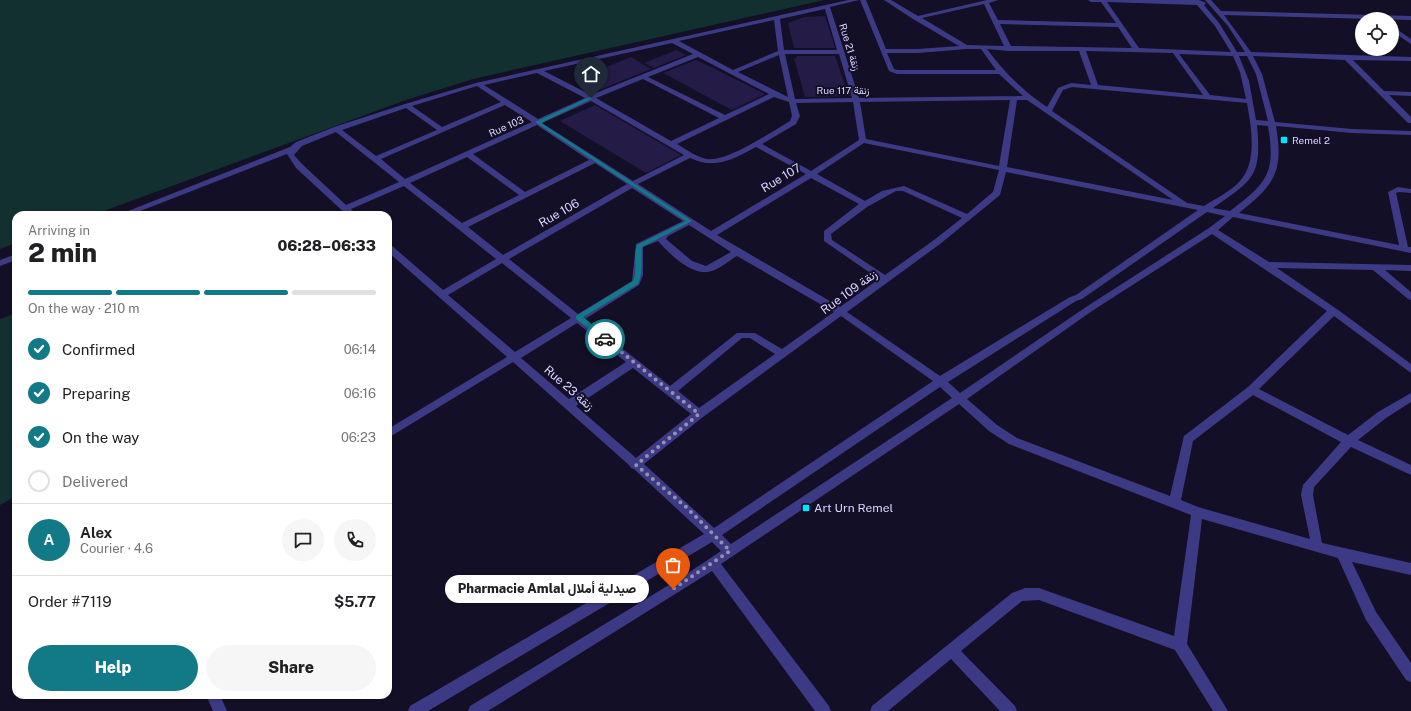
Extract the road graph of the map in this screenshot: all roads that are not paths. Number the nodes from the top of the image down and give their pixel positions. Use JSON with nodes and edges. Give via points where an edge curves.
{"nodes":[{"id":1,"x":856,"y":0,"type":"edge"},
{"id":2,"x":863,"y":0,"type":"edge"},
{"id":3,"x":888,"y":0,"type":"edge"},
{"id":4,"x":994,"y":0,"type":"edge"},
{"id":5,"x":1091,"y":0,"type":"edge"},
{"id":6,"x":1103,"y":0,"type":"edge"},
{"id":7,"x":1204,"y":1,"type":"edge"},
{"id":8,"x":986,"y":2,"type":"junction"},
{"id":9,"x":827,"y":6,"type":"junction"},
{"id":10,"x":1208,"y":13,"type":"junction"},
{"id":11,"x":1222,"y":14,"type":"junction"},
{"id":12,"x":777,"y":17,"type":"junction"},
{"id":13,"x":1355,"y":17,"type":"edge"},
{"id":14,"x":915,"y":18,"type":"junction"},
{"id":15,"x":1399,"y":18,"type":"edge"},
{"id":16,"x":1411,"y":18,"type":"edge"},
{"id":17,"x":995,"y":22,"type":"junction"},
{"id":18,"x":1120,"y":25,"type":"junction"},
{"id":19,"x":1399,"y":33,"type":"edge"},
{"id":20,"x":672,"y":40,"type":"junction"},
{"id":21,"x":1411,"y":42,"type":"edge"},
{"id":22,"x":966,"y":47,"type":"junction"},
{"id":23,"x":983,"y":48,"type":"junction"},
{"id":24,"x":1009,"y":49,"type":"junction"},
{"id":25,"x":1082,"y":50,"type":"junction"},
{"id":26,"x":1137,"y":50,"type":"junction"},
{"id":27,"x":882,"y":51,"type":"junction"},
{"id":28,"x":781,"y":52,"type":"junction"},
{"id":29,"x":840,"y":52,"type":"junction"},
{"id":30,"x":1175,"y":52,"type":"junction"},
{"id":31,"x":699,"y":54,"type":"junction"},
{"id":32,"x":1234,"y":54,"type":"junction"},
{"id":33,"x":1249,"y":54,"type":"junction"},
{"id":34,"x":1348,"y":58,"type":"junction"},
{"id":35,"x":1411,"y":59,"type":"edge"},
{"id":36,"x":538,"y":70,"type":"junction"},
{"id":37,"x":733,"y":72,"type":"junction"},
{"id":38,"x":1001,"y":72,"type":"junction"},
{"id":39,"x":643,"y":77,"type":"junction"},
{"id":40,"x":478,"y":84,"type":"junction"},
{"id":41,"x":1096,"y":88,"type":"junction"},
{"id":42,"x":1383,"y":93,"type":"junction"},
{"id":43,"x":774,"y":94,"type":"junction"},
{"id":44,"x":1411,"y":94,"type":"edge"},
{"id":45,"x":1208,"y":97,"type":"junction"},
{"id":46,"x":591,"y":98,"type":"junction"},
{"id":47,"x":1014,"y":98,"type":"junction"},
{"id":48,"x":1029,"y":98,"type":"junction"},
{"id":49,"x":856,"y":100,"type":"junction"},
{"id":50,"x":792,"y":101,"type":"junction"},
{"id":51,"x":1249,"y":101,"type":"junction"},
{"id":52,"x":506,"y":102,"type":"junction"},
{"id":53,"x":407,"y":105,"type":"junction"},
{"id":54,"x":1048,"y":112,"type":"junction"},
{"id":55,"x":725,"y":118,"type":"junction"},
{"id":56,"x":1411,"y":121,"type":"edge"},
{"id":57,"x":538,"y":122,"type":"junction"},
{"id":58,"x":1252,"y":122,"type":"junction"},
{"id":59,"x":1272,"y":125,"type":"junction"},
{"id":60,"x":337,"y":128,"type":"junction"},
{"id":61,"x":442,"y":130,"type":"junction"},
{"id":62,"x":1411,"y":134,"type":"edge"},
{"id":63,"x":864,"y":141,"type":"junction"},
{"id":64,"x":671,"y":144,"type":"junction"},
{"id":65,"x":756,"y":144,"type":"junction"},
{"id":66,"x":292,"y":149,"type":"junction"},
{"id":67,"x":468,"y":154,"type":"junction"},
{"id":68,"x":690,"y":155,"type":"junction"},
{"id":69,"x":376,"y":159,"type":"junction"},
{"id":70,"x":595,"y":160,"type":"junction"},
{"id":71,"x":1003,"y":168,"type":"junction"},
{"id":72,"x":812,"y":174,"type":"junction"},
{"id":73,"x":405,"y":182,"type":"junction"},
{"id":74,"x":633,"y":184,"type":"junction"},
{"id":75,"x":1411,"y":191,"type":"edge"},
{"id":76,"x":525,"y":196,"type":"junction"},
{"id":77,"x":865,"y":204,"type":"junction"},
{"id":78,"x":1186,"y":206,"type":"junction"},
{"id":79,"x":1206,"y":209,"type":"junction"},
{"id":80,"x":132,"y":211,"type":"edge"},
{"id":81,"x":347,"y":211,"type":"edge"},
{"id":82,"x":350,"y":211,"type":"edge"},
{"id":83,"x":1232,"y":215,"type":"junction"},
{"id":84,"x":967,"y":217,"type":"junction"},
{"id":85,"x":690,"y":221,"type":"junction"},
{"id":86,"x":462,"y":228,"type":"junction"},
{"id":87,"x":1212,"y":230,"type":"junction"},
{"id":88,"x":665,"y":234,"type":"junction"},
{"id":89,"x":711,"y":235,"type":"junction"},
{"id":90,"x":392,"y":250,"type":"edge"},
{"id":91,"x":1407,"y":250,"type":"edge"},
{"id":92,"x":737,"y":252,"type":"junction"},
{"id":93,"x":12,"y":258,"type":"edge"},
{"id":94,"x":502,"y":259,"type":"junction"},
{"id":95,"x":0,"y":263,"type":"edge"},
{"id":96,"x":1269,"y":265,"type":"junction"},
{"id":97,"x":1375,"y":267,"type":"junction"},
{"id":98,"x":1411,"y":268,"type":"edge"},
{"id":99,"x":886,"y":280,"type":"junction"},
{"id":100,"x":442,"y":294,"type":"junction"},
{"id":101,"x":1411,"y":297,"type":"edge"},
{"id":102,"x":1333,"y":311,"type":"junction"},
{"id":103,"x":841,"y":312,"type":"junction"},
{"id":104,"x":578,"y":317,"type":"junction"},
{"id":105,"x":783,"y":354,"type":"junction"},
{"id":106,"x":515,"y":358,"type":"junction"},
{"id":107,"x":634,"y":362,"type":"junction"},
{"id":108,"x":1411,"y":369,"type":"edge"},
{"id":109,"x":941,"y":382,"type":"junction"},
{"id":110,"x":1252,"y":390,"type":"junction"},
{"id":111,"x":670,"y":392,"type":"junction"},
{"id":112,"x":1411,"y":397,"type":"edge"},
{"id":113,"x":959,"y":399,"type":"junction"},
{"id":114,"x":569,"y":405,"type":"junction"},
{"id":115,"x":699,"y":414,"type":"junction"},
{"id":116,"x":392,"y":432,"type":"edge"},
{"id":117,"x":1349,"y":441,"type":"junction"},
{"id":118,"x":636,"y":465,"type":"junction"},
{"id":119,"x":1411,"y":470,"type":"edge"},
{"id":120,"x":1174,"y":504,"type":"junction"},
{"id":121,"x":1197,"y":512,"type":"junction"},
{"id":122,"x":713,"y":535,"type":"junction"},
{"id":123,"x":1317,"y":546,"type":"junction"},
{"id":124,"x":730,"y":551,"type":"junction"},
{"id":125,"x":1342,"y":554,"type":"junction"},
{"id":126,"x":713,"y":563,"type":"junction"},
{"id":127,"x":1411,"y":570,"type":"edge"},
{"id":128,"x":1180,"y":645,"type":"junction"},
{"id":129,"x":951,"y":650,"type":"junction"},
{"id":130,"x":1411,"y":675,"type":"edge"},
{"id":131,"x":215,"y":699,"type":"edge"},
{"id":132,"x":220,"y":711,"type":"edge"},
{"id":133,"x":415,"y":711,"type":"edge"},
{"id":134,"x":475,"y":711,"type":"edge"},
{"id":135,"x":824,"y":711,"type":"edge"},
{"id":136,"x":877,"y":711,"type":"edge"},
{"id":137,"x":1010,"y":711,"type":"edge"},
{"id":138,"x":1221,"y":711,"type":"edge"}],
"edges":[{"from":1,"to":9,"type":"street"},
{"from":2,"to":27,"type":"street"},
{"from":3,"to":14,"type":"street"},
{"from":4,"to":8,"type":"street"},
{"from":5,"to":6,"type":"street"},
{"from":6,"to":7,"type":"street"},
{"from":6,"to":18,"type":"street"},
{"from":7,"to":10,"type":"street"},
{"from":7,"to":11,"type":"street"},
{"from":8,"to":14,"type":"street"},
{"from":8,"to":17,"type":"street"},
{"from":9,"to":12,"type":"street"},
{"from":9,"to":29,"type":"street","name":"Rue 21 زنقة"},
{"from":10,"to":11,"type":"street"},
{"from":10,"to":32,"type":"street"},
{"from":11,"to":13,"type":"street"},
{"from":11,"to":33,"type":"street"},
{"from":12,"to":20,"type":"street"},
{"from":12,"to":28,"type":"street"},
{"from":14,"to":22,"type":"street"},
{"from":15,"to":16,"type":"street"},
{"from":17,"to":18,"type":"street"},
{"from":17,"to":24,"type":"street"},
{"from":18,"to":26,"type":"street"},
{"from":19,"to":21,"type":"street"},
{"from":20,"to":31,"type":"street","name":"Rue 117 زنقة"},
{"from":20,"to":36,"type":"street"},
{"from":22,"to":23,"type":"street"},
{"from":22,"to":27,"type":"street"},
{"from":23,"to":24,"type":"street"},
{"from":23,"to":38,"type":"street"},
{"from":24,"to":25,"type":"street"},
{"from":25,"to":26,"type":"street"},
{"from":25,"to":41,"type":"street"},
{"from":26,"to":30,"type":"street"},
{"from":27,"to":38,"type":"street","via":[[893,71]]},
{"from":28,"to":29,"type":"street"},
{"from":28,"to":37,"type":"street"},
{"from":28,"to":50,"type":"street"},
{"from":29,"to":49,"type":"street","name":"Rue 21 زنقة"},
{"from":30,"to":32,"type":"street"},
{"from":30,"to":45,"type":"street"},
{"from":31,"to":37,"type":"street","name":"Rue 117 زنقة"},
{"from":31,"to":39,"type":"street","name":"Rue 103"},
{"from":32,"to":33,"type":"street"},
{"from":32,"to":51,"type":"street","via":[[1243,72]]},
{"from":33,"to":34,"type":"street"},
{"from":33,"to":59,"type":"street","via":[[1259,74]]},
{"from":34,"to":35,"type":"street"},
{"from":34,"to":42,"type":"street"},
{"from":36,"to":40,"type":"street"},
{"from":36,"to":46,"type":"street"},
{"from":37,"to":43,"type":"street","name":"Rue 117 زنقة"},
{"from":38,"to":48,"type":"street"},
{"from":39,"to":46,"type":"street","name":"Rue 103"},
{"from":39,"to":55,"type":"street"},
{"from":40,"to":52,"type":"street"},
{"from":40,"to":53,"type":"street"},
{"from":41,"to":45,"type":"street"},
{"from":41,"to":54,"type":"street","via":[[1071,85],[1061,87]]},
{"from":42,"to":44,"type":"street"},
{"from":42,"to":56,"type":"street"},
{"from":43,"to":50,"type":"street","name":"Rue 117 زنقة"},
{"from":43,"to":55,"type":"street"},
{"from":45,"to":51,"type":"street"},
{"from":46,"to":57,"type":"street","name":"Rue 103"},
{"from":46,"to":64,"type":"street"},
{"from":47,"to":48,"type":"street","name":"Rue 117 زنقة"},
{"from":47,"to":49,"type":"street","name":"Rue 117 زنقة"},
{"from":47,"to":71,"type":"street","name":"Rue 109 زنقة"},
{"from":48,"to":54,"type":"street"},
{"from":49,"to":50,"type":"street","name":"Rue 117 زنقة"},
{"from":49,"to":63,"type":"street","name":"Rue 21 زنقة"},
{"from":50,"to":65,"type":"street","via":[[796,116],[793,122]]},
{"from":51,"to":58,"type":"street"},
{"from":52,"to":57,"type":"street"},
{"from":52,"to":61,"type":"street"},
{"from":53,"to":60,"type":"street"},
{"from":53,"to":61,"type":"street"},
{"from":54,"to":78,"type":"street"},
{"from":55,"to":64,"type":"street"},
{"from":57,"to":67,"type":"street","name":"Rue 103"},
{"from":57,"to":70,"type":"street"},
{"from":58,"to":59,"type":"street"},
{"from":58,"to":79,"type":"street","via":[[1254,156],[1249,175],[1242,184]]},
{"from":59,"to":62,"type":"street"},
{"from":59,"to":83,"type":"street","via":[[1275,144],[1272,174],[1255,196]]},
{"from":60,"to":66,"type":"street"},
{"from":60,"to":69,"type":"street"},
{"from":61,"to":69,"type":"street"},
{"from":63,"to":71,"type":"street"},
{"from":63,"to":72,"type":"street","name":"Rue 107"},
{"from":64,"to":68,"type":"street"},
{"from":65,"to":68,"type":"street","via":[[717,161],[704,161]]},
{"from":65,"to":72,"type":"street"},
{"from":66,"to":80,"type":"street"},
{"from":66,"to":81,"type":"street","via":[[290,155],[293,160]]},
{"from":67,"to":73,"type":"street","name":"Rue 103"},
{"from":67,"to":76,"type":"street"},
{"from":68,"to":74,"type":"street","name":"Rue 106"},
{"from":69,"to":73,"type":"street"},
{"from":70,"to":74,"type":"street"},
{"from":70,"to":76,"type":"street"},
{"from":71,"to":78,"type":"street"},
{"from":71,"to":84,"type":"street","name":"Rue 109 زنقة","via":[[997,193]]},
{"from":72,"to":77,"type":"street"},
{"from":72,"to":89,"type":"street","name":"Rue 107"},
{"from":73,"to":82,"type":"street","name":"Rue 103"},
{"from":73,"to":86,"type":"street"},
{"from":74,"to":85,"type":"street"},
{"from":74,"to":94,"type":"street","name":"Rue 106"},
{"from":75,"to":91,"type":"street","via":[[1392,192]]},
{"from":76,"to":86,"type":"street"},
{"from":77,"to":84,"type":"street","via":[[893,189],[904,188]]},
{"from":77,"to":99,"type":"street","via":[[827,233],[826,237],[828,241]]},
{"from":78,"to":79,"type":"street"},
{"from":79,"to":83,"type":"street"},
{"from":79,"to":109,"type":"street","via":[[1079,297]]},
{"from":83,"to":87,"type":"street"},
{"from":83,"to":91,"type":"street"},
{"from":84,"to":99,"type":"street","name":"Rue 109 زنقة"},
{"from":85,"to":88,"type":"street"},
{"from":85,"to":89,"type":"street"},
{"from":86,"to":94,"type":"street"},
{"from":87,"to":96,"type":"street"},
{"from":87,"to":113,"type":"street","via":[[1088,309]]},
{"from":88,"to":92,"type":"street","via":[[661,239],[701,270],[708,269]]},
{"from":88,"to":104,"type":"street","via":[[639,246],[639,277],[636,283]]},
{"from":89,"to":92,"type":"street"},
{"from":90,"to":100,"type":"street","name":"Rue 23 زنقة"},
{"from":92,"to":103,"type":"street"},
{"from":93,"to":95,"type":"street"},
{"from":94,"to":100,"type":"street","name":"Rue 106"},
{"from":94,"to":104,"type":"street"},
{"from":96,"to":97,"type":"street"},
{"from":96,"to":102,"type":"street"},
{"from":97,"to":98,"type":"street"},
{"from":97,"to":101,"type":"street"},
{"from":99,"to":103,"type":"street","name":"Rue 109 زنقة"},
{"from":100,"to":106,"type":"street","name":"Rue 23 زنقة"},
{"from":102,"to":108,"type":"street"},
{"from":102,"to":110,"type":"street"},
{"from":103,"to":105,"type":"street","name":"Rue 109 زنقة"},
{"from":103,"to":109,"type":"street"},
{"from":104,"to":106,"type":"street"},
{"from":104,"to":107,"type":"street"},
{"from":105,"to":111,"type":"street","via":[[752,335],[740,335]]},
{"from":105,"to":115,"type":"street","name":"Rue 109 زنقة"},
{"from":106,"to":114,"type":"street","name":"Rue 23 زنقة"},
{"from":106,"to":116,"type":"street"},
{"from":107,"to":111,"type":"street"},
{"from":107,"to":114,"type":"street"},
{"from":109,"to":113,"type":"street"},
{"from":109,"to":122,"type":"street"},
{"from":110,"to":117,"type":"street"},
{"from":110,"to":120,"type":"street","via":[[1188,439]]},
{"from":111,"to":115,"type":"street"},
{"from":112,"to":117,"type":"street","via":[[1387,411]]},
{"from":113,"to":120,"type":"street","via":[[993,428],[1013,441]]},
{"from":113,"to":124,"type":"street"},
{"from":114,"to":118,"type":"street","name":"Rue 23 زنقة"},
{"from":115,"to":118,"type":"street","name":"Rue 109 زنقة"},
{"from":117,"to":119,"type":"street"},
{"from":117,"to":123,"type":"street","via":[[1308,485],[1307,495]]},
{"from":118,"to":122,"type":"street","name":"Rue 23 زنقة","via":[[685,506]]},
{"from":120,"to":121,"type":"street"},
{"from":121,"to":123,"type":"street"},
{"from":121,"to":128,"type":"street"},
{"from":122,"to":124,"type":"street","name":"Rue 23 زنقة"},
{"from":122,"to":133,"type":"street"},
{"from":123,"to":125,"type":"street"},
{"from":124,"to":126,"type":"street"},
{"from":125,"to":127,"type":"street"},
{"from":125,"to":130,"type":"street","via":[[1371,616]]},
{"from":126,"to":134,"type":"street"},
{"from":126,"to":135,"type":"street"},
{"from":128,"to":129,"type":"street","via":[[1031,593],[1017,597]]},
{"from":128,"to":138,"type":"street"},
{"from":129,"to":136,"type":"street"},
{"from":129,"to":137,"type":"street"},
{"from":131,"to":132,"type":"street"}]}
